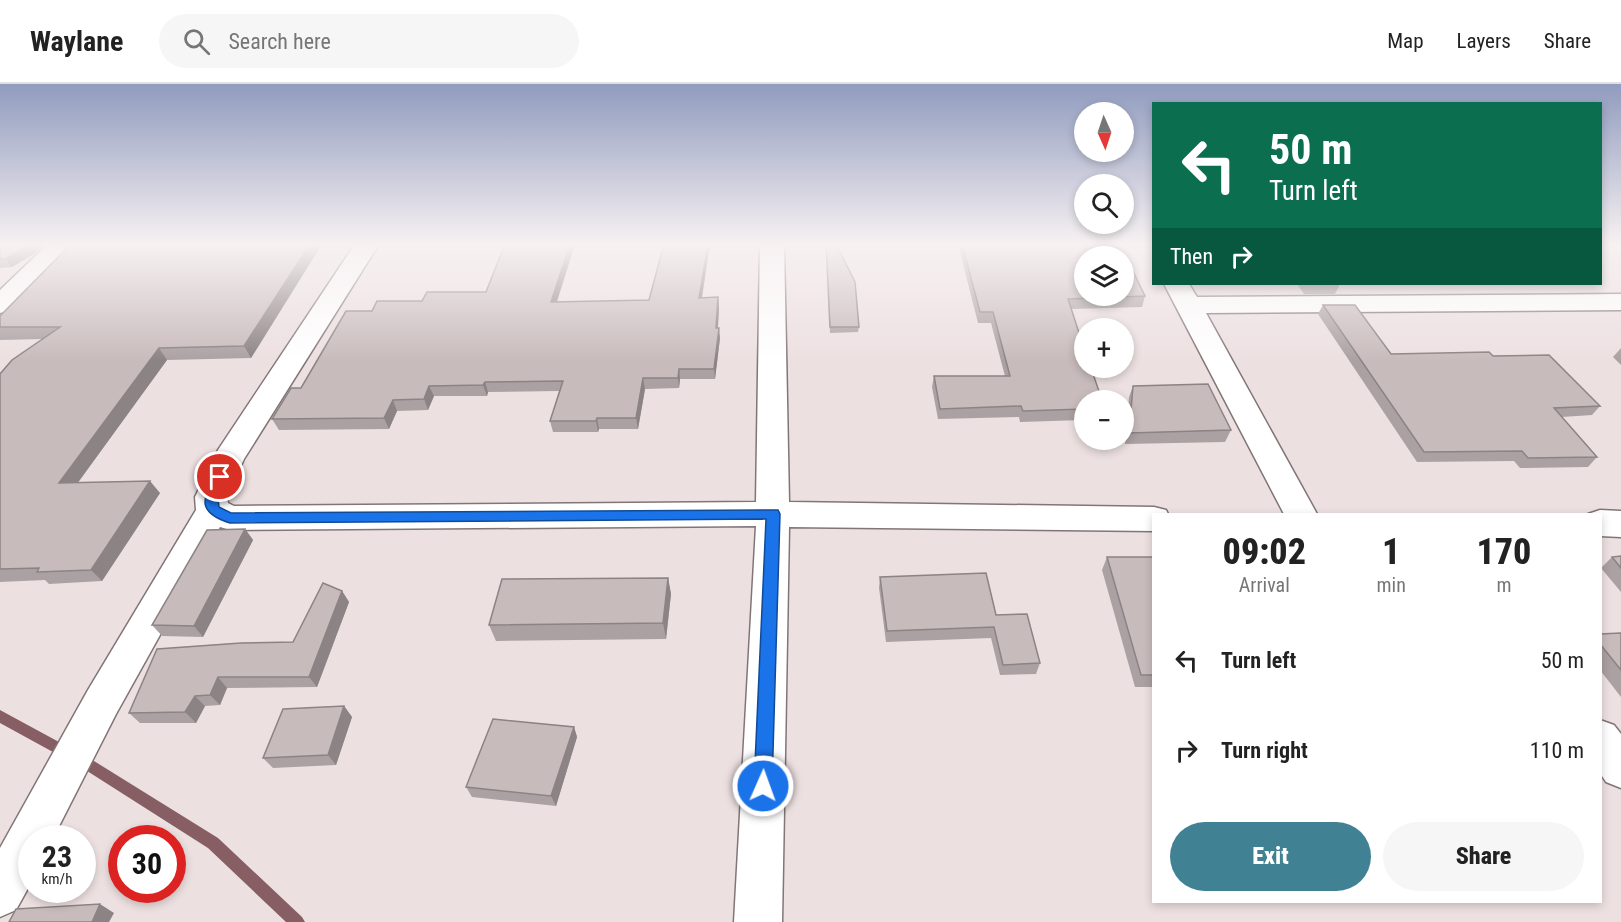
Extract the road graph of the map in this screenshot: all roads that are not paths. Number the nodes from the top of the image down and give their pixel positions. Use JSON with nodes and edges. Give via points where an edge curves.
{"nodes":[{"id":1,"x":22,"y":283,"type":"edge"},
{"id":2,"x":342,"y":283,"type":"edge"},
{"id":3,"x":772,"y":283,"type":"edge"},
{"id":4,"x":1183,"y":294,"type":"edge"},
{"id":5,"x":1621,"y":302,"type":"edge"},
{"id":6,"x":0,"y":305,"type":"edge"},
{"id":7,"x":213,"y":510,"type":"junction"},
{"id":8,"x":1299,"y":513,"type":"edge"},
{"id":9,"x":773,"y":514,"type":"junction"},
{"id":10,"x":1152,"y":519,"type":"edge"},
{"id":11,"x":1602,"y":523,"type":"edge"},
{"id":12,"x":1621,"y":524,"type":"edge"},
{"id":13,"x":1602,"y":741,"type":"edge"},
{"id":14,"x":1621,"y":768,"type":"edge"},
{"id":15,"x":0,"y":894,"type":"edge"},
{"id":16,"x":758,"y":922,"type":"edge"}],
"edges":[{"from":1,"to":6,"type":"street"},
{"from":2,"to":7,"type":"street","via":[[229,458],[211,497]]},
{"from":3,"to":9,"type":"street"},
{"from":4,"to":5,"type":"street"},
{"from":4,"to":8,"type":"street"},
{"from":7,"to":9,"type":"street","via":[[230,518]]},
{"from":7,"to":15,"type":"street","via":[[102,702]]},
{"from":9,"to":10,"type":"street"},
{"from":9,"to":16,"type":"street"},
{"from":11,"to":12,"type":"street"},
{"from":13,"to":14,"type":"street"}]}
